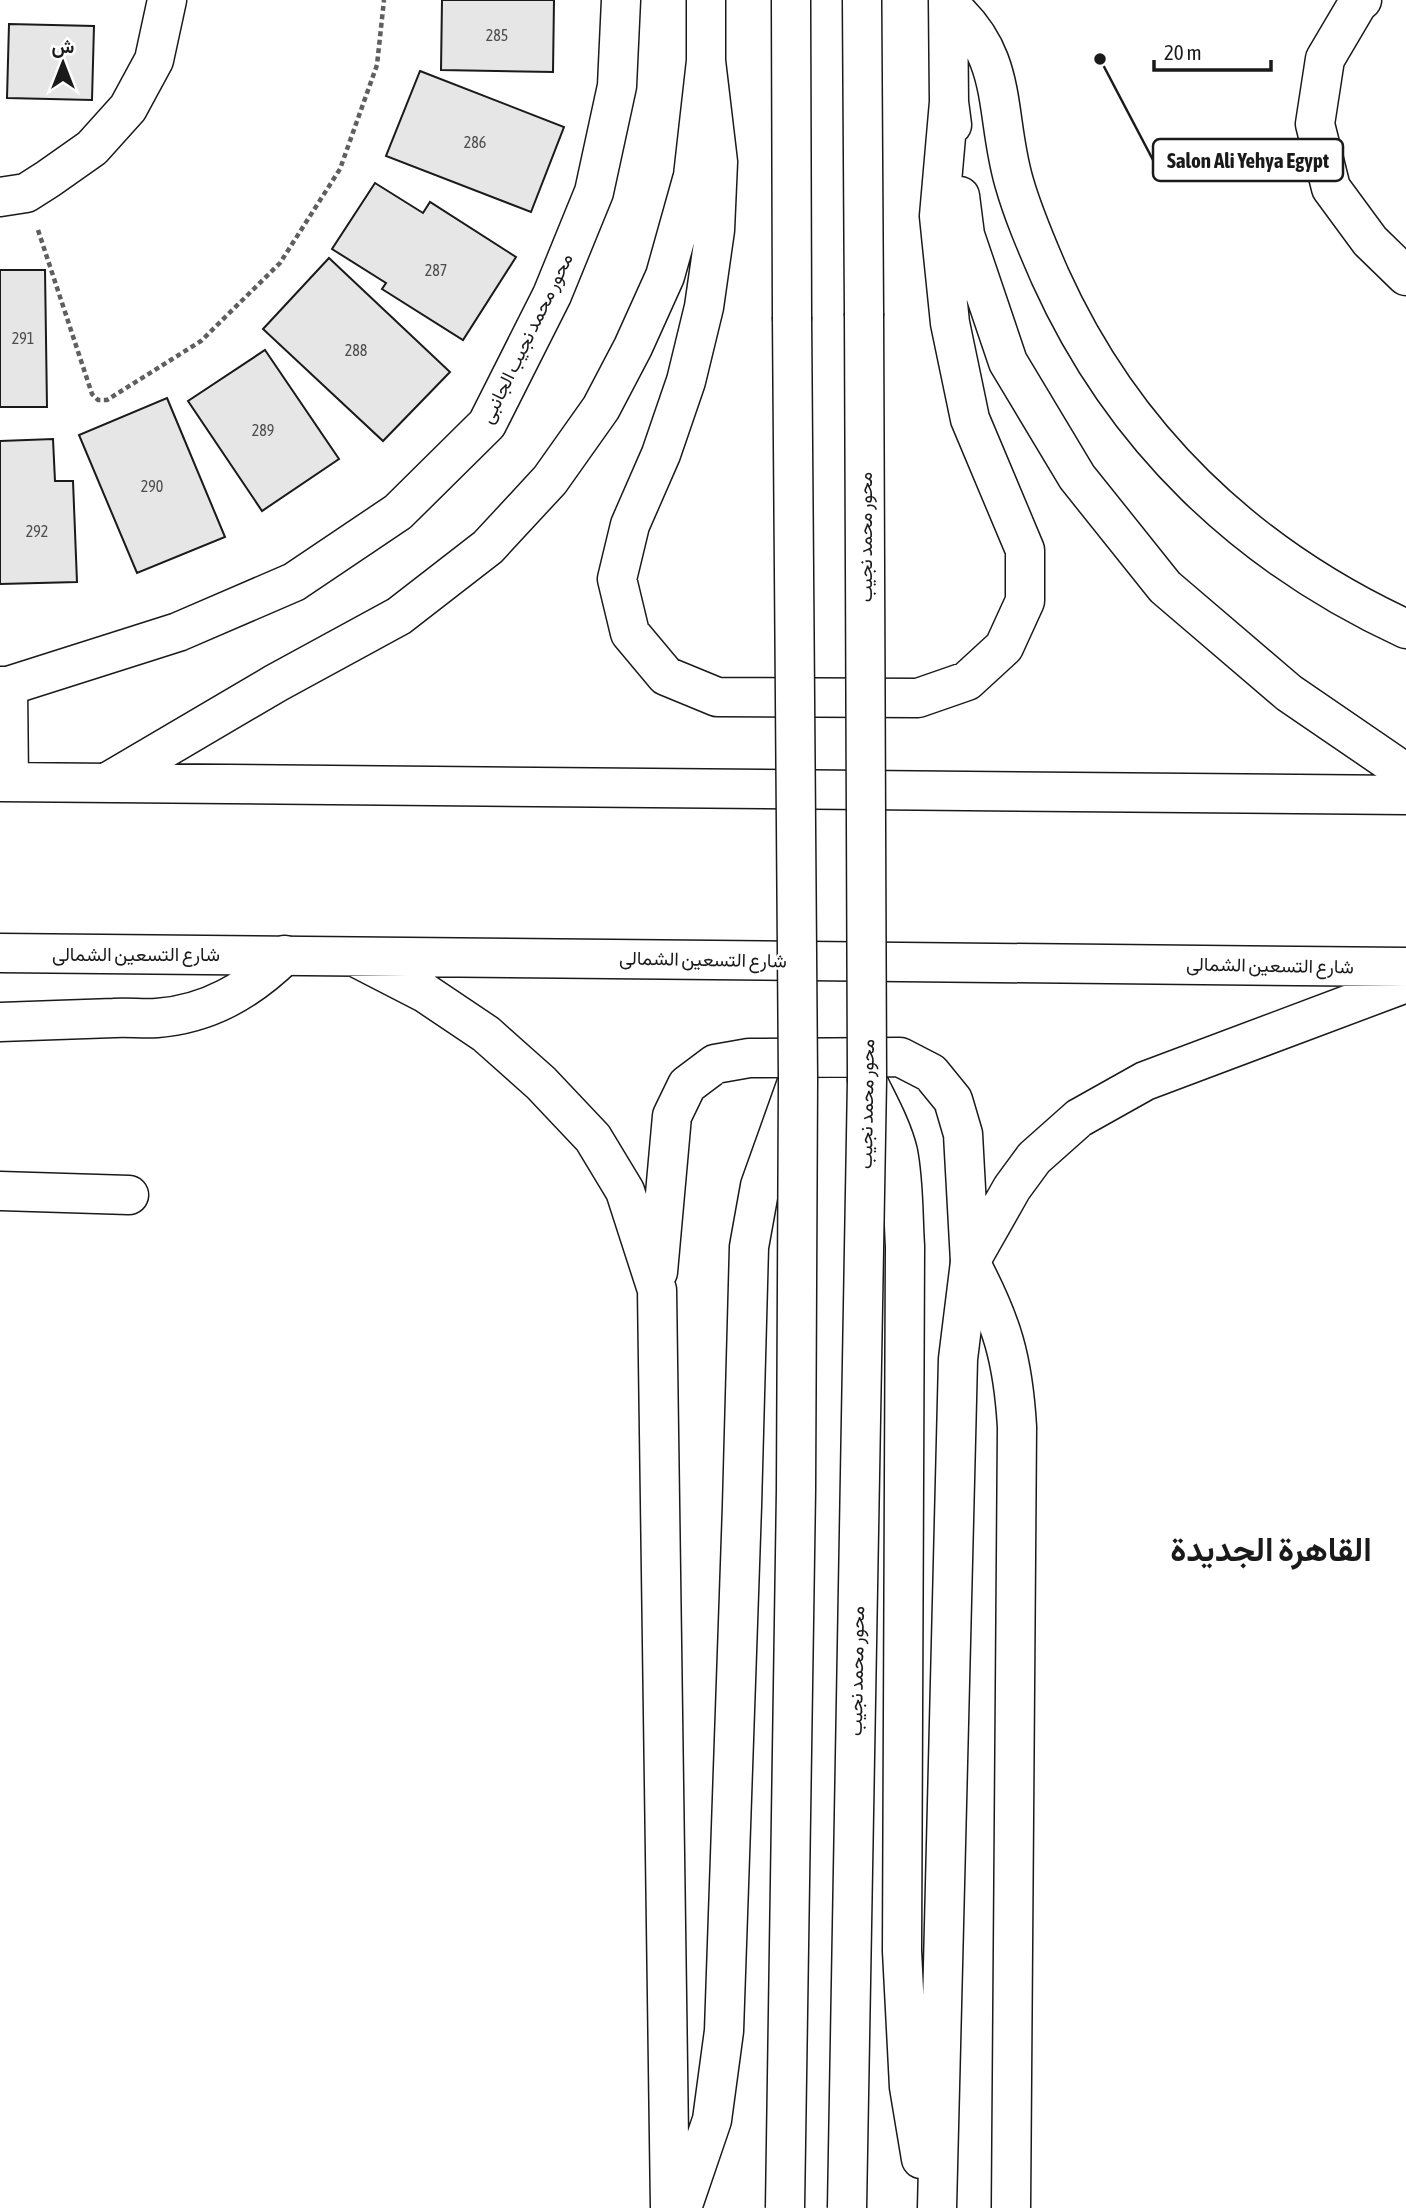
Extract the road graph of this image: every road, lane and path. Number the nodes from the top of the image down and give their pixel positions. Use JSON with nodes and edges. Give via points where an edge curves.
{"nodes":[{"id":1,"x":167,"y":0,"type":"edge"},
{"id":2,"x":384,"y":0,"type":"edge"},
{"id":3,"x":621,"y":0,"type":"edge"},
{"id":4,"x":706,"y":0,"type":"edge"},
{"id":5,"x":791,"y":0,"type":"edge"},
{"id":6,"x":862,"y":0,"type":"edge"},
{"id":7,"x":1362,"y":0,"type":"edge"},
{"id":8,"x":948,"y":2,"type":"edge"},
{"id":9,"x":706,"y":61,"type":"junction"},
{"id":10,"x":949,"y":102,"type":"junction"},
{"id":11,"x":13,"y":195,"type":"edge"},
{"id":12,"x":1406,"y":275,"type":"edge"},
{"id":13,"x":1406,"y":629,"type":"edge"},
{"id":14,"x":4,"y":686,"type":"edge"},
{"id":15,"x":1406,"y":773,"type":"edge"},
{"id":16,"x":4,"y":782,"type":"edge"},
{"id":17,"x":106,"y":783,"type":"junction"},
{"id":18,"x":1406,"y":795,"type":"edge"},
{"id":19,"x":0,"y":953,"type":"edge"},
{"id":20,"x":285,"y":955,"type":"junction"},
{"id":21,"x":351,"y":955,"type":"junction"},
{"id":22,"x":1406,"y":967,"type":"edge"},
{"id":23,"x":1406,"y":983,"type":"edge"},
{"id":24,"x":0,"y":1022,"type":"edge"},
{"id":25,"x":798,"y":1080,"type":"junction"},
{"id":26,"x":867,"y":1080,"type":"junction"},
{"id":27,"x":0,"y":1191,"type":"edge"},
{"id":28,"x":129,"y":1195,"type":"dead end"},
{"id":29,"x":971,"y":1262,"type":"junction"},
{"id":30,"x":657,"y":1290,"type":"junction"},
{"id":31,"x":670,"y":2208,"type":"edge"},
{"id":32,"x":682,"y":2208,"type":"edge"},
{"id":33,"x":785,"y":2208,"type":"edge"},
{"id":34,"x":847,"y":2208,"type":"edge"},
{"id":35,"x":930,"y":2208,"type":"edge"},
{"id":36,"x":937,"y":2208,"type":"edge"},
{"id":37,"x":1011,"y":2208,"type":"edge"}],
"edges":[{"from":1,"to":11,"type":"main road","via":[[154,60],[128,107],[92,148]]},
{"from":2,"to":11,"type":"path","via":[[377,65],[340,169],[280,263],[201,341],[107,400],[97,400],[92,394]]},
{"from":3,"to":14,"type":"main road","name":"محور محمد نجيب الجانبى","via":[[617,86],[594,192],[552,295],[487,424],[398,512],[294,582],[178,632]]},
{"from":4,"to":9,"type":"main road"},
{"from":5,"to":25,"type":"main road","bridge":true},
{"from":6,"to":26,"type":"main road","name":"محور محمد نجيب","bridge":true},
{"from":7,"to":12,"type":"main road","via":[[1325,59],[1315,124],[1331,188],[1370,241]]},
{"from":8,"to":10,"type":"main road"},
{"from":8,"to":13,"type":"main road","via":[[965,18],[988,53],[1013,181],[1036,243],[1089,352],[1120,398],[1190,483],[1233,521],[1326,588]]},
{"from":9,"to":10,"type":"main road","via":[[718,162],[715,230],[704,307],[686,381],[630,524],[617,579],[630,633],[666,676],[718,697],[918,698],[967,681],[976,673],[1004,647],[1025,601],[1025,550],[970,419],[950,323],[939,216]]},
{"from":9,"to":17,"type":"main road","via":[[692,176],[665,276],[601,408],[550,480],[488,547],[399,616]]},
{"from":10,"to":15,"type":"main road","via":[[965,235],[995,324],[1008,362],[1077,477],[1165,587],[1289,693]]},
{"from":14,"to":16,"type":"main road"},
{"from":16,"to":17,"type":"main road"},
{"from":17,"to":18,"type":"main road"},
{"from":19,"to":20,"type":"main road","name":"شارع التسعين الشمالى"},
{"from":20,"to":21,"type":"main road","name":"شارع التسعين الشمالى"},
{"from":20,"to":24,"type":"main road","via":[[240,992],[185,1014]]},
{"from":21,"to":22,"type":"main road","name":"شارع التسعين الشمالى"},
{"from":21,"to":30,"type":"main road","via":[[425,993],[486,1034],[593,1138],[625,1191]]},
{"from":23,"to":29,"type":"main road","via":[[1145,1081],[1079,1118],[1034,1158]]},
{"from":25,"to":32,"type":"main road","via":[[760,1186],[748,1247],[724,2031],[712,2120]]},
{"from":25,"to":33,"type":"main road","bridge":true},
{"from":26,"to":34,"type":"main road","name":"محور محمد نجيب","bridge":true},
{"from":26,"to":35,"type":"main road","via":[[897,1151],[905,1246],[902,1951],[909,2087]]},
{"from":27,"to":28,"type":"main road"},
{"from":29,"to":30,"type":"main road","via":[[962,1133],[954,1100],[931,1073],[900,1057],[748,1058],[715,1064],[687,1085],[672,1116]]},
{"from":29,"to":36,"type":"main road","via":[[958,1359]]},
{"from":29,"to":37,"type":"main road","via":[[1006,1341],[1015,1383],[1017,1427]]},
{"from":30,"to":31,"type":"main road"}]}
